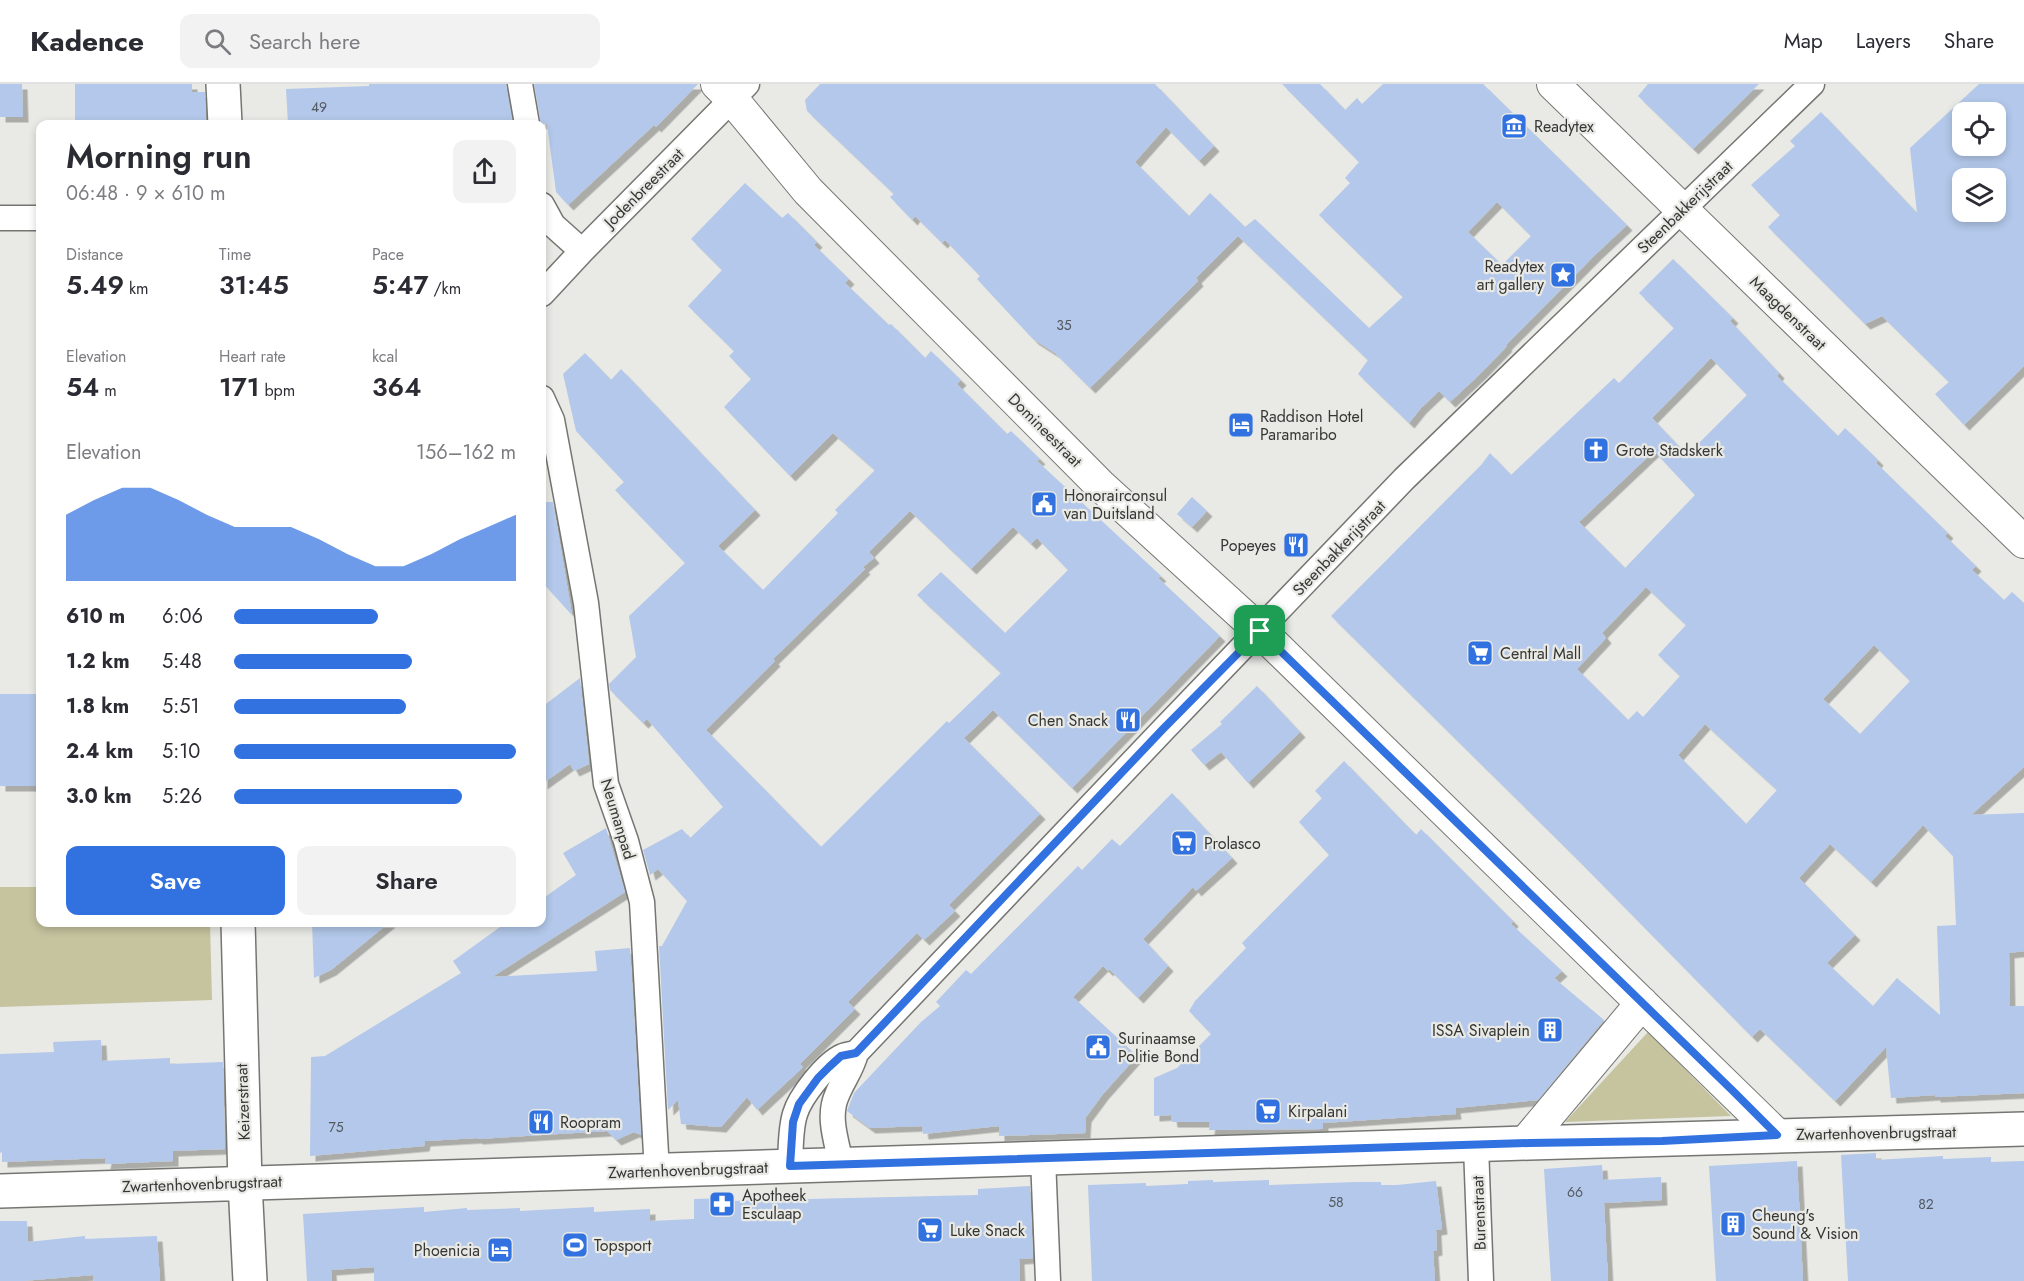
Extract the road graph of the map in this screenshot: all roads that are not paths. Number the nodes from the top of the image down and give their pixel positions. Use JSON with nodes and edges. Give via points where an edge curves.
{"nodes":[{"id":1,"x":223,"y":84,"type":"edge"},
{"id":2,"x":520,"y":84,"type":"edge"},
{"id":3,"x":1553,"y":84,"type":"edge"},
{"id":4,"x":1812,"y":84,"type":"edge"},
{"id":5,"x":732,"y":89,"type":"edge"},
{"id":6,"x":225,"y":120,"type":"edge"},
{"id":7,"x":526,"y":120,"type":"edge"},
{"id":8,"x":1682,"y":210,"type":"junction"},
{"id":9,"x":546,"y":212,"type":"edge"},
{"id":10,"x":0,"y":218,"type":"edge"},
{"id":11,"x":36,"y":218,"type":"edge"},
{"id":12,"x":582,"y":251,"type":"junction"},
{"id":13,"x":546,"y":290,"type":"edge"},
{"id":14,"x":546,"y":407,"type":"edge"},
{"id":15,"x":2024,"y":542,"type":"edge"},
{"id":16,"x":1260,"y":631,"type":"junction"},
{"id":17,"x":238,"y":927,"type":"edge"},
{"id":18,"x":1642,"y":1003,"type":"junction"},
{"id":19,"x":856,"y":1053,"type":"junction"},
{"id":20,"x":2024,"y":1129,"type":"edge"},
{"id":21,"x":1777,"y":1135,"type":"junction"},
{"id":22,"x":1529,"y":1143,"type":"junction"},
{"id":23,"x":1476,"y":1146,"type":"junction"},
{"id":24,"x":1043,"y":1158,"type":"junction"},
{"id":25,"x":842,"y":1164,"type":"junction"},
{"id":26,"x":790,"y":1166,"type":"junction"},
{"id":27,"x":657,"y":1172,"type":"junction"},
{"id":28,"x":245,"y":1183,"type":"junction"},
{"id":29,"x":0,"y":1191,"type":"edge"},
{"id":30,"x":250,"y":1281,"type":"edge"},
{"id":31,"x":1048,"y":1281,"type":"edge"},
{"id":32,"x":1481,"y":1281,"type":"edge"}],
"edges":[{"from":1,"to":6,"type":"main road"},
{"from":2,"to":7,"type":"street"},
{"from":3,"to":8,"type":"street","name":"Maagdenstraat"},
{"from":4,"to":8,"type":"street","name":"Steenbakkerijstraat"},
{"from":5,"to":12,"type":"street","name":"Jodenbreestraat"},
{"from":5,"to":16,"type":"street","name":"Domineestraat","via":[[816,200],[1100,485]]},
{"from":8,"to":15,"type":"street","name":"Maagdenstraat"},
{"from":8,"to":16,"type":"street","name":"Steenbakkerijstraat","via":[[1404,479]]},
{"from":9,"to":12,"type":"street","via":[[553,225]]},
{"from":10,"to":11,"type":"street"},
{"from":12,"to":13,"type":"street","name":"Jodenbreestraat"},
{"from":14,"to":27,"type":"street","name":"Neumanpad","via":[[552,420],[586,603],[606,784],[642,902]]},
{"from":16,"to":18,"type":"street","name":"Domineestraat"},
{"from":16,"to":19,"type":"street","name":"Steenbakkerijstraat"},
{"from":17,"to":28,"type":"main road","name":"Keizerstraat"},
{"from":18,"to":21,"type":"street","name":"Domineestraat"},
{"from":18,"to":22,"type":"street","via":[[1529,1138]]},
{"from":19,"to":25,"type":"street","name":"Steenbakkerijstraat","via":[[833,1107],[832,1121]]},
{"from":19,"to":26,"type":"street","name":"Steenbakkerijstraat","via":[[841,1056],[799,1104],[793,1122]]},
{"from":20,"to":21,"type":"main road","name":"Zwartenhovenbrugstraat"},
{"from":21,"to":22,"type":"main road","name":"Zwartenhovenbrugstraat"},
{"from":22,"to":23,"type":"main road","name":"Zwartenhovenbrugstraat"},
{"from":23,"to":24,"type":"main road","name":"Zwartenhovenbrugstraat"},
{"from":23,"to":32,"type":"street","name":"Burenstraat"},
{"from":24,"to":25,"type":"main road","name":"Zwartenhovenbrugstraat"},
{"from":24,"to":31,"type":"street"},
{"from":25,"to":26,"type":"main road","name":"Zwartenhovenbrugstraat"},
{"from":26,"to":27,"type":"main road","name":"Zwartenhovenbrugstraat"},
{"from":27,"to":28,"type":"main road","name":"Zwartenhovenbrugstraat"},
{"from":28,"to":29,"type":"main road","name":"Zwartenhovenbrugstraat"},
{"from":28,"to":30,"type":"main road","name":"Keizerstraat"}]}
